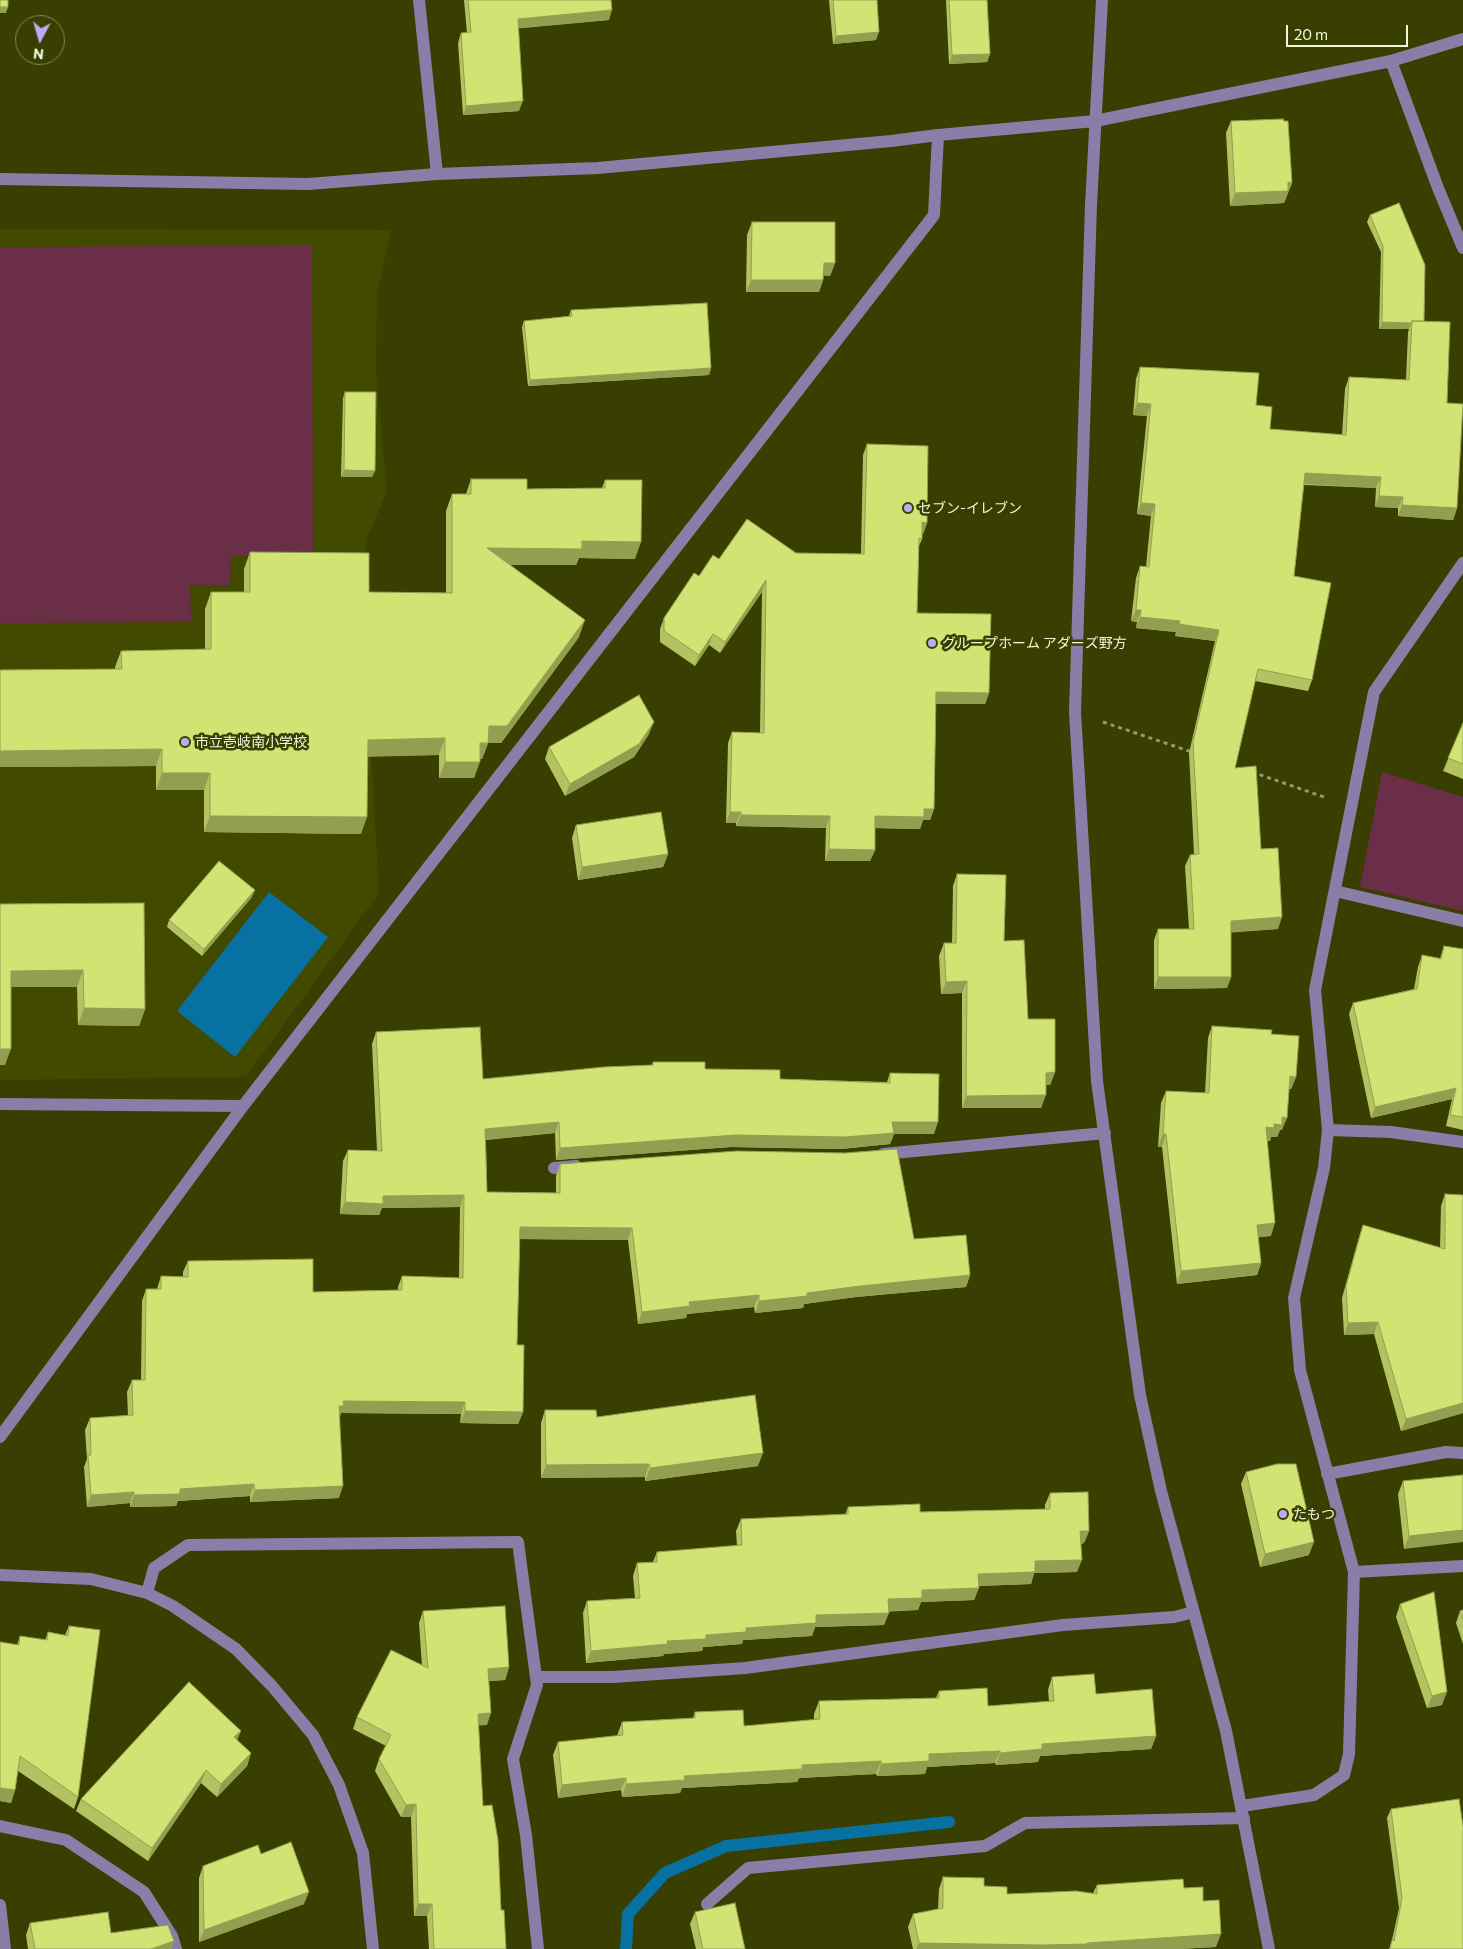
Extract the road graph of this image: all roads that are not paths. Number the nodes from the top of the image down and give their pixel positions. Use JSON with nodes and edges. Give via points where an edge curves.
{"nodes":[{"id":1,"x":419,"y":0,"type":"edge"},
{"id":2,"x":1102,"y":0,"type":"edge"},
{"id":3,"x":1463,"y":39,"type":"edge"},
{"id":4,"x":1391,"y":61,"type":"junction"},
{"id":5,"x":1095,"y":121,"type":"junction"},
{"id":6,"x":938,"y":135,"type":"junction"},
{"id":7,"x":437,"y":174,"type":"junction"},
{"id":8,"x":0,"y":179,"type":"edge"},
{"id":9,"x":1463,"y":248,"type":"edge"},
{"id":10,"x":1463,"y":563,"type":"edge"},
{"id":11,"x":1335,"y":891,"type":"junction"},
{"id":12,"x":1463,"y":921,"type":"edge"},
{"id":13,"x":0,"y":1104,"type":"edge"},
{"id":14,"x":243,"y":1106,"type":"junction"},
{"id":15,"x":1328,"y":1130,"type":"junction"},
{"id":16,"x":1104,"y":1133,"type":"junction"},
{"id":17,"x":1463,"y":1142,"type":"edge"},
{"id":18,"x":870,"y":1155,"type":"edge"},
{"id":19,"x":593,"y":1165,"type":"edge"},
{"id":20,"x":554,"y":1168,"type":"dead end"},
{"id":21,"x":0,"y":1437,"type":"edge"},
{"id":22,"x":1463,"y":1453,"type":"edge"},
{"id":23,"x":1327,"y":1474,"type":"junction"},
{"id":24,"x":1463,"y":1566,"type":"edge"},
{"id":25,"x":1354,"y":1572,"type":"junction"},
{"id":26,"x":0,"y":1575,"type":"edge"},
{"id":27,"x":148,"y":1593,"type":"junction"},
{"id":28,"x":1194,"y":1612,"type":"junction"},
{"id":29,"x":536,"y":1677,"type":"junction"},
{"id":30,"x":1243,"y":1812,"type":"junction"},
{"id":31,"x":0,"y":1826,"type":"edge"},
{"id":32,"x":707,"y":1904,"type":"dead end"},
{"id":33,"x":0,"y":1905,"type":"edge"},
{"id":34,"x":5,"y":1949,"type":"edge"},
{"id":35,"x":176,"y":1949,"type":"edge"},
{"id":36,"x":373,"y":1949,"type":"edge"},
{"id":37,"x":538,"y":1949,"type":"edge"},
{"id":38,"x":1269,"y":1949,"type":"edge"}],
"edges":[{"from":1,"to":7,"type":"street"},
{"from":2,"to":5,"type":"street"},
{"from":3,"to":4,"type":"street"},
{"from":4,"to":5,"type":"street"},
{"from":4,"to":9,"type":"street"},
{"from":5,"to":6,"type":"street"},
{"from":5,"to":16,"type":"street","via":[[1075,712],[1097,1081]]},
{"from":6,"to":7,"type":"street","via":[[598,168]]},
{"from":6,"to":14,"type":"street","via":[[934,215]]},
{"from":7,"to":8,"type":"street","via":[[308,184]]},
{"from":10,"to":11,"type":"street","via":[[1374,692]]},
{"from":11,"to":12,"type":"street"},
{"from":11,"to":15,"type":"street","via":[[1315,990]]},
{"from":13,"to":14,"type":"street"},
{"from":14,"to":21,"type":"street"},
{"from":15,"to":17,"type":"street","via":[[1391,1132]]},
{"from":15,"to":23,"type":"street","via":[[1324,1168],[1294,1298],[1300,1370]]},
{"from":16,"to":18,"type":"street"},
{"from":16,"to":28,"type":"street","via":[[1140,1395],[1161,1491]]},
{"from":19,"to":20,"type":"street"},
{"from":22,"to":23,"type":"street","via":[[1446,1452]]},
{"from":23,"to":25,"type":"street"},
{"from":24,"to":25,"type":"street"},
{"from":25,"to":30,"type":"street","via":[[1349,1754],[1344,1775],[1314,1796]]},
{"from":26,"to":27,"type":"street","via":[[91,1579]]},
{"from":27,"to":29,"type":"street","via":[[154,1568],[188,1545],[518,1542]]},
{"from":27,"to":36,"type":"street","via":[[236,1649],[313,1735],[339,1785],[363,1853]]},
{"from":28,"to":29,"type":"street","via":[[1174,1617],[1063,1625],[745,1668],[613,1677]]},
{"from":28,"to":30,"type":"street","via":[[1226,1731]]},
{"from":29,"to":37,"type":"street","via":[[537,1685],[514,1759]]},
{"from":30,"to":32,"type":"street","via":[[1024,1823],[985,1846],[748,1868]]},
{"from":30,"to":38,"type":"street"},
{"from":31,"to":35,"type":"street","via":[[66,1840],[144,1892],[172,1936]]},
{"from":33,"to":34,"type":"street"}]}
